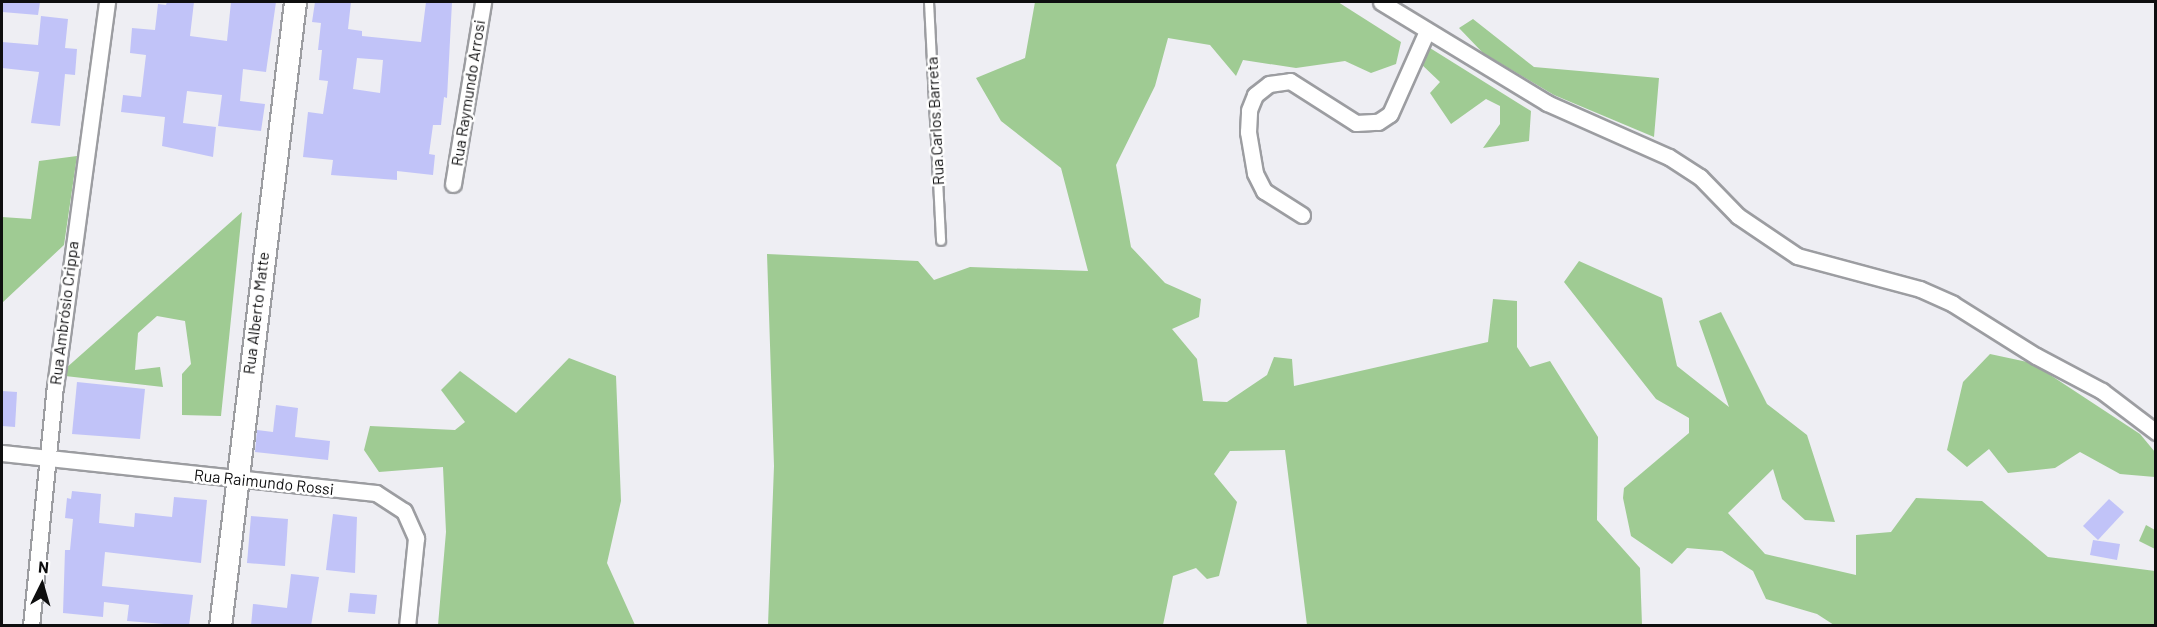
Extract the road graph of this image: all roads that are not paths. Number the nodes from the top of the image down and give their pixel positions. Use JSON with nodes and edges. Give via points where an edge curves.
{"nodes":[{"id":1,"x":107,"y":2,"type":"edge"},
{"id":2,"x":295,"y":2,"type":"edge"},
{"id":3,"x":483,"y":2,"type":"edge"},
{"id":4,"x":929,"y":2,"type":"edge"},
{"id":5,"x":1381,"y":2,"type":"edge"},
{"id":6,"x":1426,"y":33,"type":"junction"},
{"id":7,"x":453,"y":184,"type":"dead end"},
{"id":8,"x":1302,"y":215,"type":"dead end"},
{"id":9,"x":941,"y":241,"type":"dead end"},
{"id":10,"x":2156,"y":432,"type":"edge"},
{"id":11,"x":2,"y":453,"type":"edge"},
{"id":12,"x":47,"y":458,"type":"junction"},
{"id":13,"x":236,"y":481,"type":"junction"},
{"id":14,"x":31,"y":626,"type":"edge"},
{"id":15,"x":220,"y":626,"type":"edge"},
{"id":16,"x":407,"y":626,"type":"edge"}],
"edges":[{"from":1,"to":12,"type":"street","name":"Rua Ambrósio Crippa"},
{"from":2,"to":13,"type":"street","name":"Rua Alberto Matte"},
{"from":3,"to":7,"type":"street","name":"Rua Raymundo Arrosi"},
{"from":4,"to":9,"type":"lane","name":"Rua Carlos Barreta"},
{"from":5,"to":6,"type":"street"},
{"from":6,"to":8,"type":"street","via":[[1390,114],[1378,122],[1356,123],[1290,81],[1269,84],[1255,95],[1249,110],[1248,132],[1255,173],[1264,191]]},
{"from":6,"to":10,"type":"street","via":[[1547,103],[1669,157],[1700,177],[1738,216],[1797,256],[1920,290],[1953,304],[2036,356],[2102,391]]},
{"from":11,"to":12,"type":"street","name":"Rua Raimundo Rossi"},
{"from":12,"to":13,"type":"street","name":"Rua Raimundo Rossi"},
{"from":12,"to":14,"type":"street","name":"Rua Ambrósio Crippa"},
{"from":13,"to":15,"type":"street","name":"Rua Alberto Matte"},
{"from":13,"to":16,"type":"street","name":"Rua Raimundo Rossi","via":[[376,493],[404,511],[416,538]]}]}
